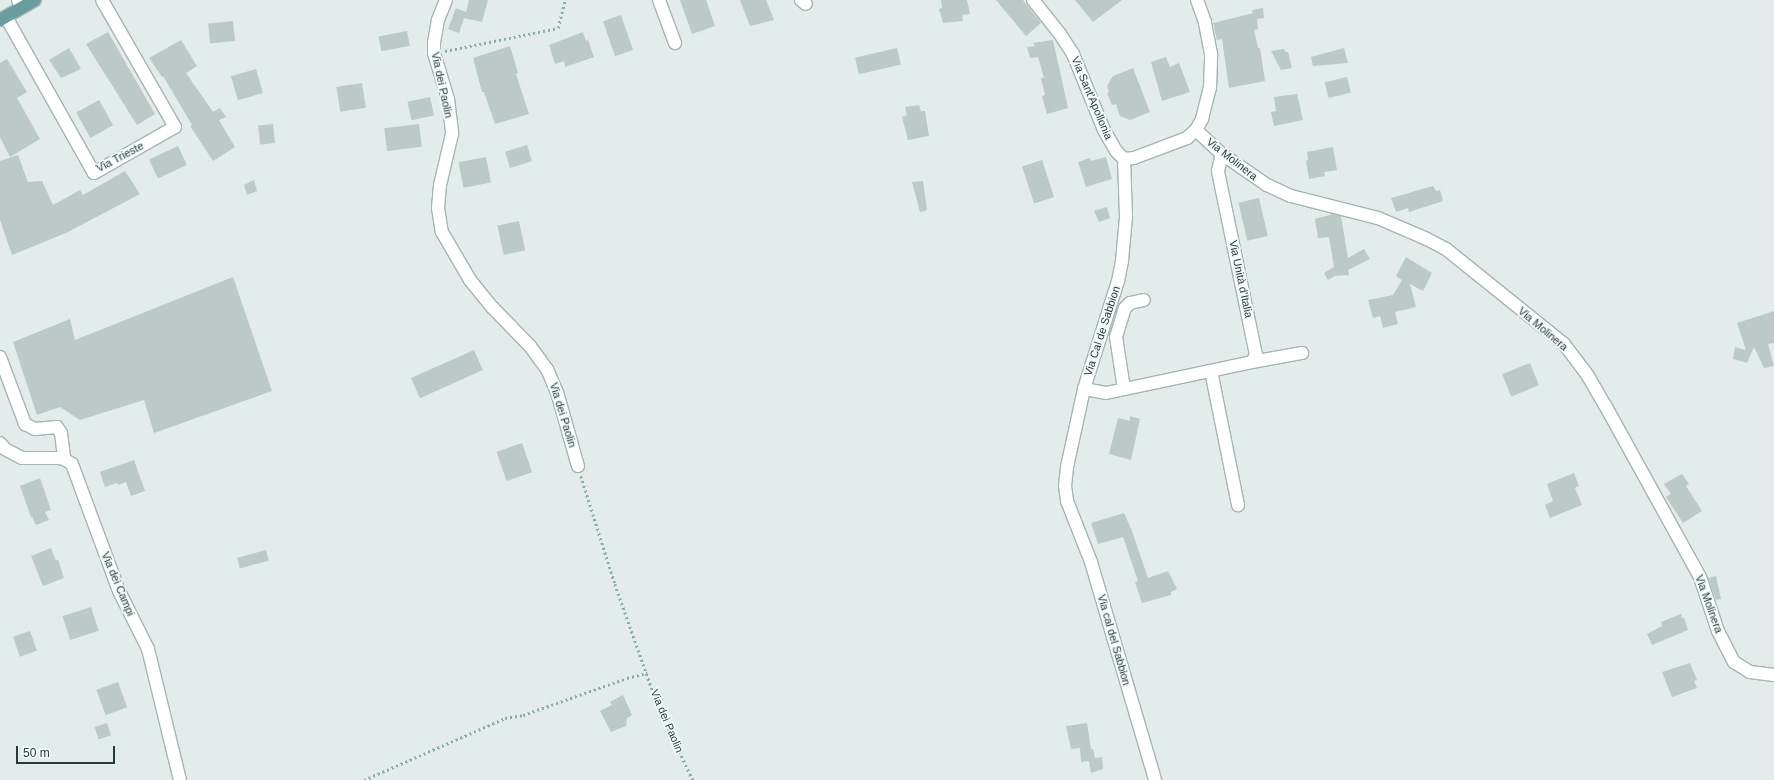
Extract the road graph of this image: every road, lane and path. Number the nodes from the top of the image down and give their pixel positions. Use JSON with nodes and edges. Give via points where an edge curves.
{"nodes":[{"id":1,"x":35,"y":0,"type":"edge"},
{"id":2,"x":102,"y":0,"type":"edge"},
{"id":3,"x":446,"y":0,"type":"edge"},
{"id":4,"x":565,"y":0,"type":"edge"},
{"id":5,"x":658,"y":0,"type":"edge"},
{"id":6,"x":1033,"y":0,"type":"edge"},
{"id":7,"x":1197,"y":0,"type":"edge"},
{"id":8,"x":20,"y":4,"type":"edge"},
{"id":9,"x":3,"y":18,"type":"edge"},
{"id":10,"x":676,"y":43,"type":"dead end"},
{"id":11,"x":434,"y":54,"type":"junction"},
{"id":12,"x":1196,"y":130,"type":"junction"},
{"id":13,"x":1222,"y":154,"type":"junction"},
{"id":14,"x":1124,"y":159,"type":"junction"},
{"id":15,"x":1144,"y":300,"type":"dead end"},
{"id":16,"x":1302,"y":353,"type":"dead end"},
{"id":17,"x":0,"y":357,"type":"edge"},
{"id":18,"x":1252,"y":362,"type":"junction"},
{"id":19,"x":1211,"y":371,"type":"junction"},
{"id":20,"x":1084,"y":389,"type":"junction"},
{"id":21,"x":1124,"y":389,"type":"junction"},
{"id":22,"x":0,"y":443,"type":"edge"},
{"id":23,"x":64,"y":459,"type":"junction"},
{"id":24,"x":578,"y":466,"type":"joint"},
{"id":25,"x":1066,"y":501,"type":"joint"},
{"id":26,"x":1238,"y":505,"type":"dead end"},
{"id":27,"x":647,"y":674,"type":"junction"},
{"id":28,"x":1774,"y":675,"type":"edge"},
{"id":29,"x":180,"y":780,"type":"edge"},
{"id":30,"x":364,"y":780,"type":"edge"},
{"id":31,"x":693,"y":780,"type":"edge"},
{"id":32,"x":1155,"y":780,"type":"edge"}],
"edges":[{"from":1,"to":8,"type":"main road"},
{"from":2,"to":9,"type":"street","name":"Via Trieste","via":[[175,127],[94,173]]},
{"from":3,"to":11,"type":"street","name":"Via dei Paolin","via":[[436,30]]},
{"from":4,"to":11,"type":"path","via":[[558,28]]},
{"from":5,"to":10,"type":"street"},
{"from":6,"to":14,"type":"street","name":"Via Sant'Apollonia","via":[[1073,54],[1104,130],[1116,151]]},
{"from":7,"to":12,"type":"street","via":[[1205,22],[1211,54],[1207,106]]},
{"from":8,"to":9,"type":"main road"},
{"from":11,"to":24,"type":"street","name":"Via dei Paolin","via":[[448,99],[452,134],[440,185],[438,208],[442,232],[470,280],[530,346],[547,369],[557,392]]},
{"from":12,"to":13,"type":"street","name":"Via Molinera"},
{"from":12,"to":14,"type":"street","via":[[1187,138],[1172,145]]},
{"from":13,"to":18,"type":"street","name":"Via Unità d'Italia","via":[[1218,172],[1256,355]]},
{"from":13,"to":28,"type":"street","name":"Via Molinera","via":[[1267,185],[1291,196],[1378,218],[1427,239],[1446,250],[1564,344],[1588,376],[1605,405],[1700,577],[1718,631],[1734,662],[1750,672]]},
{"from":14,"to":20,"type":"street","name":"Via Cal de Sabbion","via":[[1126,217],[1122,261]]},
{"from":15,"to":21,"type":"street","via":[[1130,303],[1124,308],[1116,337]]},
{"from":16,"to":18,"type":"street"},
{"from":17,"to":23,"type":"street","via":[[25,424],[36,429],[57,427],[61,433]]},
{"from":18,"to":19,"type":"street"},
{"from":19,"to":21,"type":"street"},
{"from":19,"to":26,"type":"street"},
{"from":20,"to":21,"type":"street","via":[[1106,393]]},
{"from":20,"to":25,"type":"street","name":"Via Cal de Sabbion","via":[[1067,467]]},
{"from":22,"to":23,"type":"street","via":[[5,449],[22,458]]},
{"from":23,"to":29,"type":"street","name":"Via dei Campi","via":[[72,464],[119,591],[148,649]]},
{"from":24,"to":27,"type":"path","name":"Via dei Paolin","via":[[614,584]]},
{"from":25,"to":32,"type":"street","name":"Via cal del Sabbion","via":[[1091,562]]},
{"from":27,"to":30,"type":"path","via":[[627,678],[523,715],[505,718]]},
{"from":27,"to":31,"type":"path","name":"Via dei Paolin","via":[[658,706]]}]}
